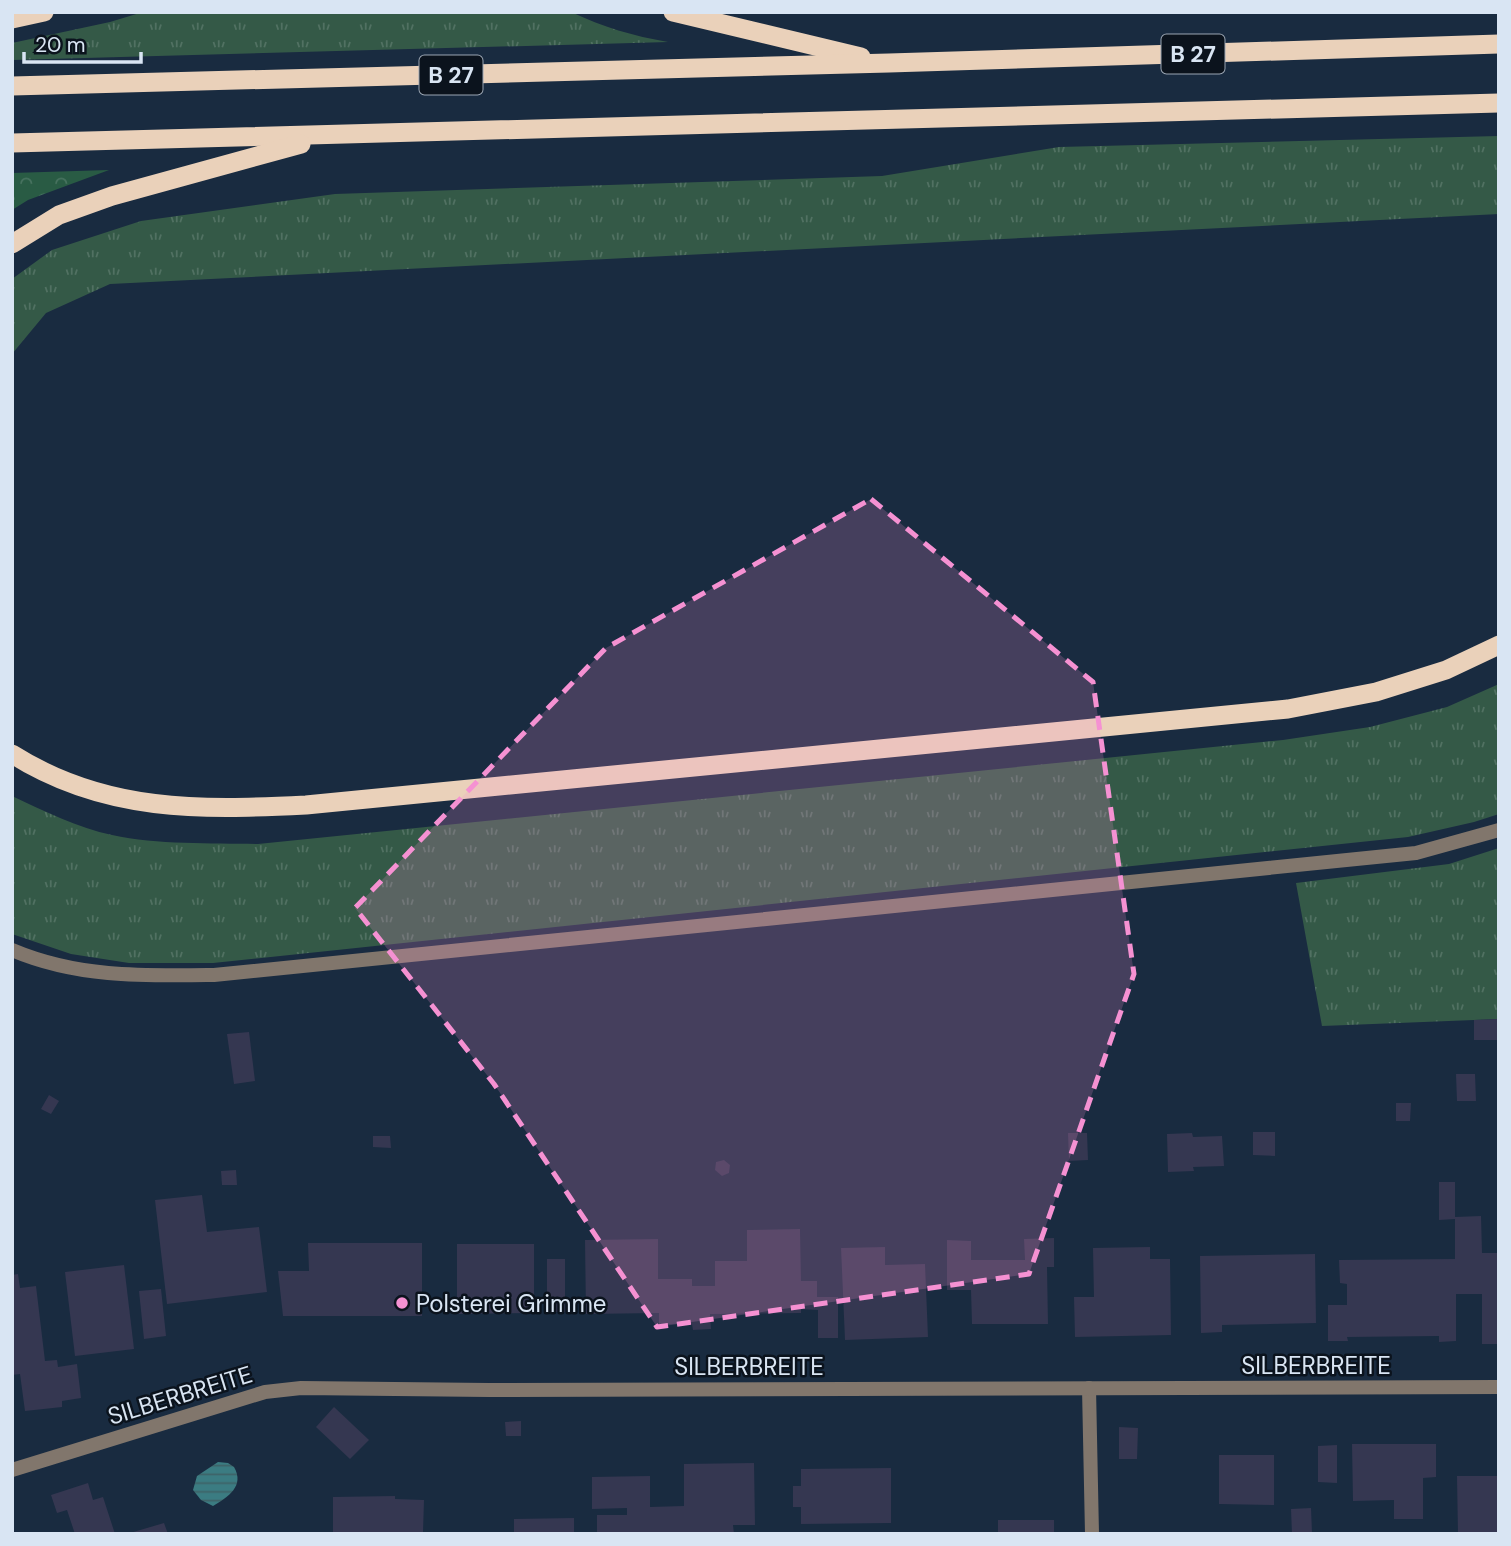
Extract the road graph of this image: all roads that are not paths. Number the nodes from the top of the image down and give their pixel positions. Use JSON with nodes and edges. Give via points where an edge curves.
{"nodes":[{"id":1,"x":44,"y":12,"type":"edge"},
{"id":2,"x":673,"y":12,"type":"edge"},
{"id":3,"x":12,"y":19,"type":"edge"},
{"id":4,"x":1499,"y":44,"type":"edge"},
{"id":5,"x":889,"y":63,"type":"junction"},
{"id":6,"x":12,"y":86,"type":"edge"},
{"id":7,"x":1499,"y":103,"type":"edge"},
{"id":8,"x":329,"y":136,"type":"junction"},
{"id":9,"x":12,"y":143,"type":"edge"},
{"id":10,"x":12,"y":244,"type":"edge"},
{"id":11,"x":1499,"y":645,"type":"edge"},
{"id":12,"x":12,"y":754,"type":"edge"},
{"id":13,"x":1499,"y":830,"type":"edge"},
{"id":14,"x":12,"y":950,"type":"edge"},
{"id":15,"x":1499,"y":1387,"type":"edge"},
{"id":16,"x":1089,"y":1388,"type":"junction"},
{"id":17,"x":12,"y":1470,"type":"edge"},
{"id":18,"x":1092,"y":1534,"type":"edge"}],
"edges":[{"from":1,"to":3,"type":"highway"},
{"from":2,"to":5,"type":"highway"},
{"from":4,"to":5,"type":"highway","number":"B 27"},
{"from":5,"to":6,"type":"highway","number":"B 27"},
{"from":7,"to":8,"type":"highway"},
{"from":8,"to":9,"type":"highway"},
{"from":8,"to":10,"type":"highway","via":[[99,201],[59,215]]},
{"from":11,"to":12,"type":"highway","via":[[1446,670],[1376,692],[1288,709],[306,805],[158,806],[68,782]]},
{"from":13,"to":14,"type":"street","via":[[1416,853],[214,975],[102,974]]},
{"from":15,"to":16,"type":"street","name":"SILBERBREITE"},
{"from":16,"to":17,"type":"street","name":"SILBERBREITE","via":[[301,1388],[265,1392]]},
{"from":16,"to":18,"type":"street"}]}
